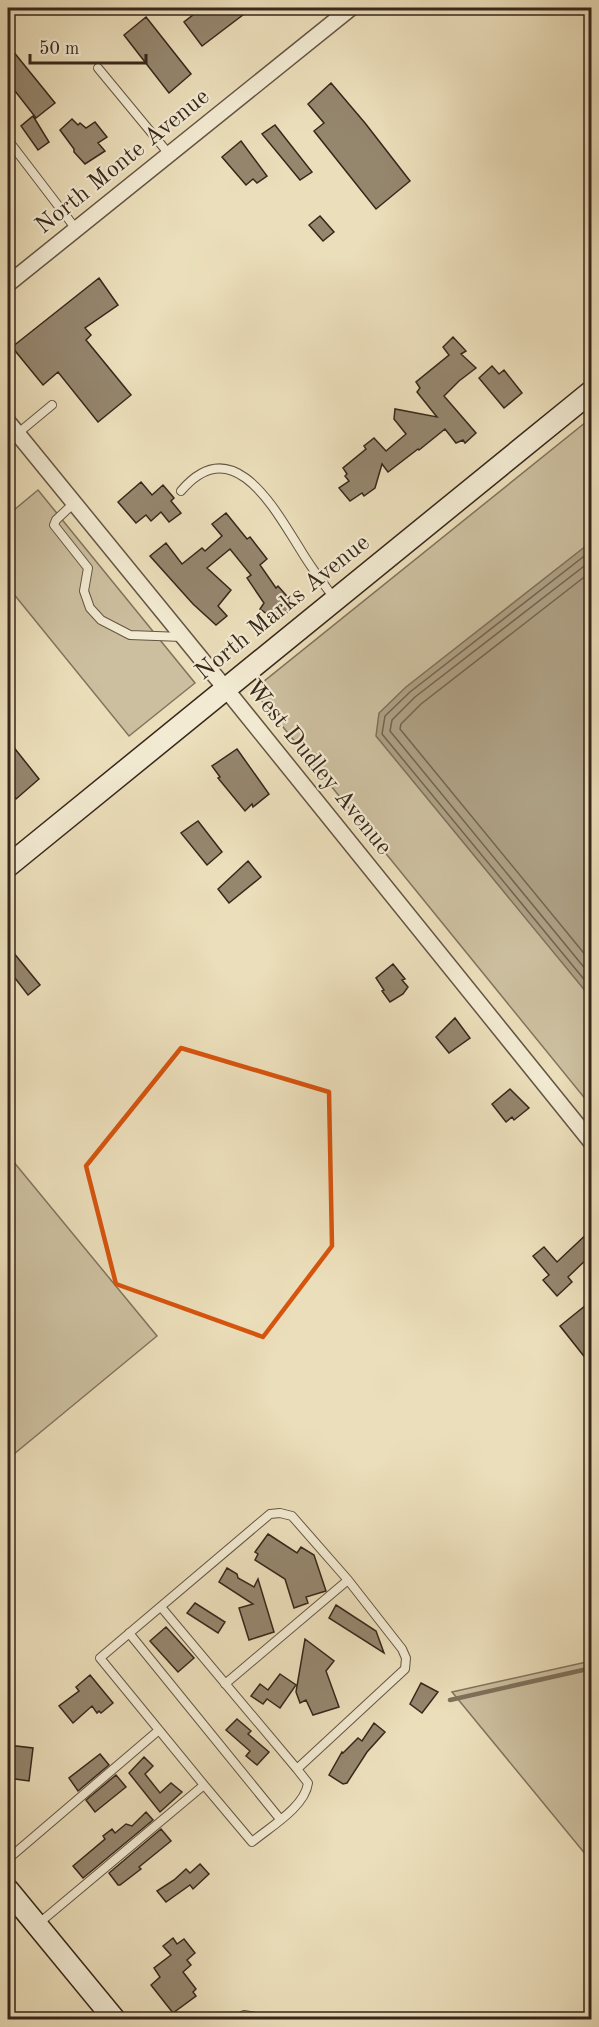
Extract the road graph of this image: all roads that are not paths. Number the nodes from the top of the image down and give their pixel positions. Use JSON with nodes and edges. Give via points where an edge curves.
{"nodes":[{"id":1,"x":351,"y":8,"type":"edge"},
{"id":2,"x":99,"y":68,"type":"dead end"},
{"id":3,"x":8,"y":140,"type":"edge"},
{"id":4,"x":169,"y":154,"type":"junction"},
{"id":5,"x":76,"y":229,"type":"junction"},
{"id":6,"x":8,"y":284,"type":"edge"},
{"id":7,"x":591,"y":391,"type":"edge"},
{"id":8,"x":52,"y":405,"type":"dead end"},
{"id":9,"x":12,"y":428,"type":"edge"},
{"id":10,"x":181,"y":491,"type":"dead end"},
{"id":11,"x":74,"y":503,"type":"junction"},
{"id":12,"x":335,"y":600,"type":"junction"},
{"id":13,"x":183,"y":637,"type":"junction"},
{"id":14,"x":225,"y":688,"type":"junction"},
{"id":15,"x":8,"y":864,"type":"edge"},
{"id":16,"x":8,"y":986,"type":"edge"},
{"id":17,"x":8,"y":1016,"type":"edge"},
{"id":18,"x":591,"y":1143,"type":"edge"},
{"id":19,"x":348,"y":1580,"type":"junction"},
{"id":20,"x":161,"y":1606,"type":"junction"},
{"id":21,"x":129,"y":1633,"type":"junction"},
{"id":22,"x":225,"y":1684,"type":"junction"},
{"id":23,"x":159,"y":1730,"type":"junction"},
{"id":24,"x":297,"y":1769,"type":"junction"},
{"id":25,"x":204,"y":1785,"type":"junction"},
{"id":26,"x":280,"y":1819,"type":"junction"},
{"id":27,"x":8,"y":1859,"type":"edge"},
{"id":28,"x":8,"y":1890,"type":"edge"},
{"id":29,"x":37,"y":1925,"type":"junction"},
{"id":30,"x":115,"y":2019,"type":"edge"},
{"id":31,"x":236,"y":2019,"type":"edge"},
{"id":32,"x":272,"y":2019,"type":"edge"}],
"edges":[{"from":1,"to":4,"type":"street","name":"North Monte Avenue"},
{"from":2,"to":4,"type":"lane"},
{"from":3,"to":5,"type":"lane"},
{"from":4,"to":5,"type":"street","name":"North Monte Avenue"},
{"from":5,"to":6,"type":"street","name":"North Monte Avenue"},
{"from":7,"to":12,"type":"main road","name":"North Marks Avenue"},
{"from":8,"to":9,"type":"lane"},
{"from":9,"to":11,"type":"street","name":"West Dudley Avenue"},
{"from":10,"to":12,"type":"lane","via":[[213,468],[229,470],[254,483]]},
{"from":11,"to":13,"type":"street","name":"West Dudley Avenue"},
{"from":11,"to":13,"type":"lane","via":[[54,525],[88,568],[84,591],[90,608],[101,620],[130,635]]},
{"from":12,"to":14,"type":"main road","name":"North Marks Avenue"},
{"from":13,"to":14,"type":"street","name":"West Dudley Avenue"},
{"from":14,"to":15,"type":"main road","name":"North Marks Avenue"},
{"from":14,"to":18,"type":"street","name":"West Dudley Avenue"},
{"from":16,"to":17,"type":"lane"},
{"from":19,"to":20,"type":"lane","via":[[292,1516],[280,1513],[270,1515]]},
{"from":19,"to":22,"type":"lane"},
{"from":19,"to":24,"type":"lane","via":[[402,1650],[405,1669]]},
{"from":20,"to":21,"type":"lane"},
{"from":20,"to":22,"type":"lane"},
{"from":21,"to":23,"type":"lane","via":[[100,1658]]},
{"from":21,"to":26,"type":"lane"},
{"from":22,"to":24,"type":"lane"},
{"from":23,"to":25,"type":"lane"},
{"from":23,"to":27,"type":"lane"},
{"from":24,"to":26,"type":"lane","via":[[308,1783],[307,1792]]},
{"from":25,"to":26,"type":"lane","via":[[252,1842]]},
{"from":25,"to":29,"type":"lane"},
{"from":28,"to":29,"type":"main road"},
{"from":29,"to":30,"type":"main road"},
{"from":31,"to":32,"type":"lane","via":[[244,2015]]}]}
